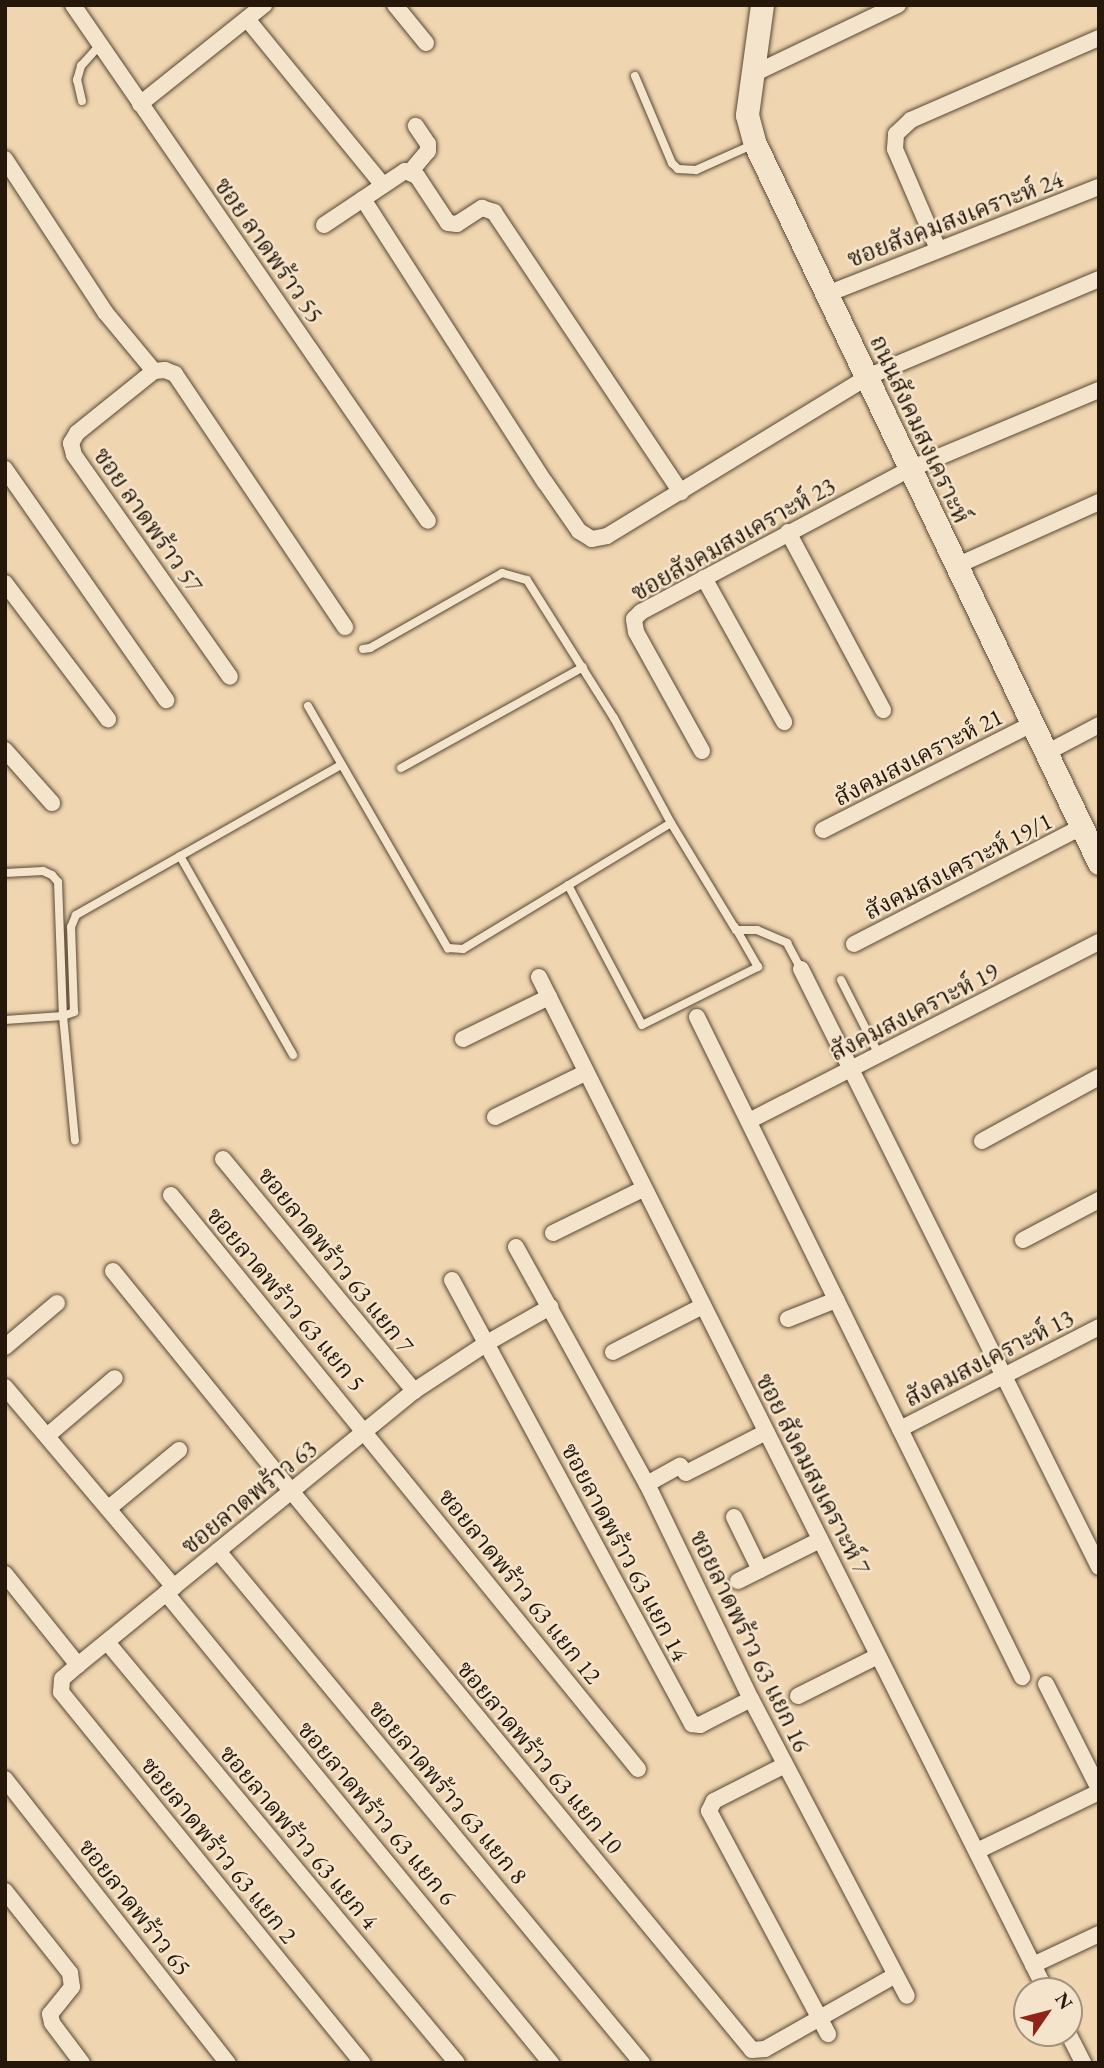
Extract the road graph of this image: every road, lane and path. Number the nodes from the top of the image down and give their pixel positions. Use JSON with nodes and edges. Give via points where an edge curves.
{"nodes":[{"id":1,"x":72,"y":5,"type":"edge"},
{"id":2,"x":264,"y":5,"type":"edge"},
{"id":3,"x":395,"y":5,"type":"edge"},
{"id":4,"x":762,"y":5,"type":"edge"},
{"id":5,"x":898,"y":5,"type":"edge"},
{"id":6,"x":247,"y":19,"type":"junction"},
{"id":7,"x":1099,"y":37,"type":"edge"},
{"id":8,"x":426,"y":43,"type":"dead end"},
{"id":9,"x":100,"y":45,"type":"junction"},
{"id":10,"x":751,"y":75,"type":"junction"},
{"id":11,"x":635,"y":76,"type":"dead end"},
{"id":12,"x":82,"y":101,"type":"dead end"},
{"id":13,"x":140,"y":104,"type":"junction"},
{"id":14,"x":416,"y":126,"type":"dead end"},
{"id":15,"x":755,"y":144,"type":"junction"},
{"id":16,"x":5,"y":159,"type":"edge"},
{"id":17,"x":411,"y":171,"type":"junction"},
{"id":18,"x":383,"y":185,"type":"junction"},
{"id":19,"x":1099,"y":187,"type":"edge"},
{"id":20,"x":363,"y":199,"type":"junction"},
{"id":21,"x":324,"y":225,"type":"dead end"},
{"id":22,"x":938,"y":248,"type":"junction"},
{"id":23,"x":1099,"y":279,"type":"edge"},
{"id":24,"x":827,"y":294,"type":"junction"},
{"id":25,"x":154,"y":371,"type":"junction"},
{"id":26,"x":867,"y":377,"type":"junction"},
{"id":27,"x":1099,"y":390,"type":"edge"},
{"id":28,"x":5,"y":469,"type":"edge"},
{"id":29,"x":910,"y":469,"type":"junction"},
{"id":30,"x":681,"y":492,"type":"junction"},
{"id":31,"x":1099,"y":502,"type":"edge"},
{"id":32,"x":428,"y":521,"type":"dead end"},
{"id":33,"x":788,"y":532,"type":"junction"},
{"id":34,"x":956,"y":566,"type":"junction"},
{"id":35,"x":704,"y":578,"type":"junction"},
{"id":36,"x":5,"y":583,"type":"edge"},
{"id":37,"x":345,"y":627,"type":"dead end"},
{"id":38,"x":363,"y":649,"type":"dead end"},
{"id":39,"x":583,"y":667,"type":"junction"},
{"id":40,"x":230,"y":677,"type":"dead end"},
{"id":41,"x":166,"y":700,"type":"dead end"},
{"id":42,"x":308,"y":706,"type":"dead end"},
{"id":43,"x":883,"y":710,"type":"dead end"},
{"id":44,"x":108,"y":719,"type":"dead end"},
{"id":45,"x":784,"y":722,"type":"dead end"},
{"id":46,"x":1032,"y":724,"type":"junction"},
{"id":47,"x":1099,"y":725,"type":"edge"},
{"id":48,"x":5,"y":750,"type":"edge"},
{"id":49,"x":702,"y":751,"type":"dead end"},
{"id":50,"x":1046,"y":753,"type":"junction"},
{"id":51,"x":341,"y":765,"type":"junction"},
{"id":52,"x":401,"y":768,"type":"dead end"},
{"id":53,"x":52,"y":803,"type":"dead end"},
{"id":54,"x":671,"y":823,"type":"junction"},
{"id":55,"x":1082,"y":827,"type":"junction"},
{"id":56,"x":823,"y":830,"type":"dead end"},
{"id":57,"x":180,"y":856,"type":"junction"},
{"id":58,"x":1099,"y":863,"type":"edge"},
{"id":59,"x":5,"y":873,"type":"edge"},
{"id":60,"x":568,"y":885,"type":"junction"},
{"id":61,"x":735,"y":928,"type":"junction"},
{"id":62,"x":1099,"y":942,"type":"edge"},
{"id":63,"x":854,"y":944,"type":"dead end"},
{"id":64,"x":802,"y":969,"type":"joint"},
{"id":65,"x":539,"y":977,"type":"dead end"},
{"id":66,"x":841,"y":979,"type":"dead end"},
{"id":67,"x":549,"y":997,"type":"junction"},
{"id":68,"x":63,"y":1016,"type":"junction"},
{"id":69,"x":697,"y":1017,"type":"dead end"},
{"id":70,"x":5,"y":1020,"type":"edge"},
{"id":71,"x":463,"y":1039,"type":"dead end"},
{"id":72,"x":293,"y":1055,"type":"dead end"},
{"id":73,"x":879,"y":1056,"type":"junction"},
{"id":74,"x":850,"y":1071,"type":"junction"},
{"id":75,"x":585,"y":1073,"type":"junction"},
{"id":76,"x":1099,"y":1077,"type":"edge"},
{"id":77,"x":495,"y":1117,"type":"dead end"},
{"id":78,"x":749,"y":1121,"type":"junction"},
{"id":79,"x":75,"y":1140,"type":"dead end"},
{"id":80,"x":982,"y":1141,"type":"dead end"},
{"id":81,"x":223,"y":1158,"type":"dead end"},
{"id":82,"x":643,"y":1189,"type":"junction"},
{"id":83,"x":171,"y":1195,"type":"dead end"},
{"id":84,"x":1099,"y":1200,"type":"edge"},
{"id":85,"x":553,"y":1233,"type":"dead end"},
{"id":86,"x":1023,"y":1240,"type":"dead end"},
{"id":87,"x":516,"y":1247,"type":"dead end"},
{"id":88,"x":113,"y":1270,"type":"dead end"},
{"id":89,"x":452,"y":1280,"type":"dead end"},
{"id":90,"x":836,"y":1300,"type":"junction"},
{"id":91,"x":57,"y":1303,"type":"dead end"},
{"id":92,"x":703,"y":1306,"type":"junction"},
{"id":93,"x":551,"y":1307,"type":"junction"},
{"id":94,"x":788,"y":1320,"type":"dead end"},
{"id":95,"x":1099,"y":1327,"type":"edge"},
{"id":96,"x":487,"y":1343,"type":"junction"},
{"id":97,"x":5,"y":1347,"type":"edge"},
{"id":98,"x":613,"y":1352,"type":"dead end"},
{"id":99,"x":1004,"y":1377,"type":"junction"},
{"id":100,"x":115,"y":1378,"type":"dead end"},
{"id":101,"x":5,"y":1387,"type":"edge"},
{"id":102,"x":414,"y":1391,"type":"junction"},
{"id":103,"x":900,"y":1429,"type":"junction"},
{"id":104,"x":367,"y":1432,"type":"junction"},
{"id":105,"x":766,"y":1432,"type":"junction"},
{"id":106,"x":47,"y":1436,"type":"junction"},
{"id":107,"x":179,"y":1450,"type":"dead end"},
{"id":108,"x":647,"y":1484,"type":"junction"},
{"id":109,"x":292,"y":1492,"type":"junction"},
{"id":110,"x":109,"y":1508,"type":"junction"},
{"id":111,"x":734,"y":1517,"type":"dead end"},
{"id":112,"x":820,"y":1540,"type":"junction"},
{"id":113,"x":218,"y":1551,"type":"junction"},
{"id":114,"x":1099,"y":1567,"type":"edge"},
{"id":115,"x":760,"y":1570,"type":"junction"},
{"id":116,"x":5,"y":1574,"type":"edge"},
{"id":117,"x":738,"y":1581,"type":"dead end"},
{"id":118,"x":170,"y":1590,"type":"junction"},
{"id":119,"x":107,"y":1642,"type":"junction"},
{"id":120,"x":878,"y":1656,"type":"junction"},
{"id":121,"x":78,"y":1665,"type":"junction"},
{"id":122,"x":1022,"y":1677,"type":"dead end"},
{"id":123,"x":1046,"y":1684,"type":"dead end"},
{"id":124,"x":799,"y":1696,"type":"dead end"},
{"id":125,"x":751,"y":1699,"type":"junction"},
{"id":126,"x":785,"y":1765,"type":"junction"},
{"id":127,"x":638,"y":1769,"type":"dead end"},
{"id":128,"x":5,"y":1779,"type":"edge"},
{"id":129,"x":1099,"y":1790,"type":"edge"},
{"id":130,"x":977,"y":1851,"type":"junction"},
{"id":131,"x":5,"y":1891,"type":"edge"},
{"id":132,"x":1099,"y":1934,"type":"edge"},
{"id":133,"x":1033,"y":1965,"type":"junction"},
{"id":134,"x":896,"y":1975,"type":"junction"},
{"id":135,"x":1039,"y":1977,"type":"edge"},
{"id":136,"x":906,"y":1996,"type":"dead end"},
{"id":137,"x":820,"y":2018,"type":"junction"},
{"id":138,"x":828,"y":2034,"type":"dead end"},
{"id":139,"x":1075,"y":2047,"type":"edge"},
{"id":140,"x":82,"y":2063,"type":"edge"},
{"id":141,"x":228,"y":2063,"type":"edge"},
{"id":142,"x":363,"y":2063,"type":"edge"},
{"id":143,"x":457,"y":2063,"type":"edge"},
{"id":144,"x":551,"y":2063,"type":"edge"},
{"id":145,"x":642,"y":2063,"type":"edge"},
{"id":146,"x":1083,"y":2063,"type":"edge"}],
"edges":[{"from":1,"to":9,"type":"street","name":"ซอย ลาดพร้าว 55"},
{"from":2,"to":6,"type":"street"},
{"from":3,"to":8,"type":"street"},
{"from":4,"to":10,"type":"main road","name":"ถนนสังคมสงเคราะห์"},
{"from":5,"to":10,"type":"street"},
{"from":6,"to":13,"type":"street"},
{"from":6,"to":18,"type":"street"},
{"from":7,"to":22,"type":"street","via":[[911,120],[896,134],[895,149]]},
{"from":9,"to":12,"type":"lane","via":[[81,66],[77,80]]},
{"from":9,"to":13,"type":"street","name":"ซอย ลาดพร้าว 55"},
{"from":10,"to":15,"type":"main road","name":"ถนนสังคมสงเคราะห์","via":[[747,115]]},
{"from":11,"to":15,"type":"lane","via":[[678,169],[696,170]]},
{"from":13,"to":32,"type":"street","name":"ซอย ลาดพร้าว 55"},
{"from":14,"to":17,"type":"street","via":[[428,151]]},
{"from":15,"to":24,"type":"main road","name":"ถนนสังคมสงเคราะห์"},
{"from":16,"to":25,"type":"street","via":[[105,312]]},
{"from":17,"to":18,"type":"street"},
{"from":17,"to":30,"type":"street","via":[[448,223],[457,224],[482,208],[494,212]]},
{"from":18,"to":20,"type":"street"},
{"from":19,"to":22,"type":"street","name":"ซอยสังคมสงเคราะห์ 24"},
{"from":20,"to":21,"type":"street"},
{"from":20,"to":30,"type":"street","via":[[579,531],[592,539],[607,536]]},
{"from":22,"to":24,"type":"street","name":"ซอยสังคมสงเคราะห์ 24"},
{"from":23,"to":26,"type":"street"},
{"from":24,"to":26,"type":"main road","name":"ถนนสังคมสงเคราะห์"},
{"from":25,"to":37,"type":"street","via":[[175,374]]},
{"from":25,"to":40,"type":"street","name":"ซอย ลาดพร้าว 57","via":[[77,433],[71,443],[74,455]]},
{"from":26,"to":29,"type":"main road","name":"ถนนสังคมสงเคราะห์"},
{"from":26,"to":30,"type":"street"},
{"from":27,"to":29,"type":"street","name":"ซอยสังคมสงเคราะห์ 23"},
{"from":28,"to":41,"type":"street"},
{"from":29,"to":33,"type":"street","name":"ซอยสังคมสงเคราะห์ 23"},
{"from":29,"to":34,"type":"main road","name":"ถนนสังคมสงเคราะห์"},
{"from":31,"to":34,"type":"street"},
{"from":33,"to":35,"type":"street","name":"ซอยสังคมสงเคราะห์ 23"},
{"from":33,"to":43,"type":"street"},
{"from":34,"to":46,"type":"main road","name":"ถนนสังคมสงเคราะห์"},
{"from":35,"to":45,"type":"street"},
{"from":35,"to":49,"type":"street","name":"ซอยสังคมสงเคราะห์ 23","via":[[634,619],[636,632]]},
{"from":36,"to":44,"type":"street"},
{"from":38,"to":39,"type":"lane","via":[[502,573],[527,580]]},
{"from":39,"to":52,"type":"lane"},
{"from":39,"to":54,"type":"lane"},
{"from":42,"to":51,"type":"lane"},
{"from":46,"to":50,"type":"main road","name":"ถนนสังคมสงเคราะห์"},
{"from":46,"to":56,"type":"street","name":"สังคมสงเคราะห์ 21"},
{"from":47,"to":50,"type":"street"},
{"from":48,"to":53,"type":"street"},
{"from":50,"to":55,"type":"main road","name":"ถนนสังคมสงเคราะห์"},
{"from":51,"to":57,"type":"lane"},
{"from":51,"to":60,"type":"lane","via":[[448,948],[463,949]]},
{"from":54,"to":60,"type":"lane"},
{"from":54,"to":61,"type":"lane"},
{"from":55,"to":58,"type":"main road","name":"ถนนสังคมสงเคราะห์"},
{"from":55,"to":63,"type":"street","name":"สังคมสงเคราะห์ 19/1"},
{"from":57,"to":68,"type":"lane","via":[[76,915],[71,927],[74,1010]]},
{"from":57,"to":72,"type":"lane"},
{"from":59,"to":68,"type":"lane","via":[[43,871],[58,882]]},
{"from":60,"to":61,"type":"lane","via":[[642,1026],[758,967]]},
{"from":61,"to":64,"type":"lane","via":[[757,930],[786,943]]},
{"from":62,"to":73,"type":"street","name":"สังคมสงเคราะห์ 19"},
{"from":64,"to":74,"type":"street"},
{"from":65,"to":67,"type":"street","name":"ซอย สังคมสงเคราะห์ 7"},
{"from":66,"to":73,"type":"lane"},
{"from":67,"to":71,"type":"street"},
{"from":67,"to":75,"type":"street","name":"ซอย สังคมสงเคราะห์ 7"},
{"from":68,"to":70,"type":"lane"},
{"from":68,"to":79,"type":"lane"},
{"from":69,"to":78,"type":"street"},
{"from":73,"to":74,"type":"street","name":"สังคมสงเคราะห์ 19"},
{"from":74,"to":78,"type":"street","name":"สังคมสงเคราะห์ 19"},
{"from":74,"to":99,"type":"street","via":[[914,1189]]},
{"from":75,"to":77,"type":"street"},
{"from":75,"to":82,"type":"street","name":"ซอย สังคมสงเคราะห์ 7"},
{"from":76,"to":80,"type":"street"},
{"from":78,"to":90,"type":"street"},
{"from":81,"to":102,"type":"street","name":"ซอยลาดพร้าว 63 แยก 7"},
{"from":82,"to":85,"type":"street"},
{"from":82,"to":92,"type":"street","name":"ซอย สังคมสงเคราะห์ 7"},
{"from":83,"to":104,"type":"street","name":"ซอยลาดพร้าว 63 แยก 5"},
{"from":84,"to":86,"type":"street"},
{"from":87,"to":93,"type":"street","name":"ซอยลาดพร้าว 63 แยก 16"},
{"from":88,"to":109,"type":"street","name":"ซอยลาดพร้าว 63 แยก 10"},
{"from":89,"to":96,"type":"street"},
{"from":90,"to":94,"type":"street"},
{"from":90,"to":103,"type":"street"},
{"from":91,"to":97,"type":"street"},
{"from":92,"to":98,"type":"street"},
{"from":92,"to":105,"type":"street","name":"ซอย สังคมสงเคราะห์ 7"},
{"from":93,"to":96,"type":"street","name":"ซอยลาดพร้าว 63"},
{"from":93,"to":108,"type":"street","name":"ซอยลาดพร้าว 63 แยก 16"},
{"from":95,"to":99,"type":"street","name":"สังคมสงเคราะห์ 13"},
{"from":96,"to":102,"type":"street","name":"ซอยลาดพร้าว 63"},
{"from":96,"to":125,"type":"street","name":"ซอยลาดพร้าว 63 แยก 14","via":[[692,1724],[700,1726]]},
{"from":99,"to":103,"type":"street","name":"สังคมสงเคราะห์ 13"},
{"from":99,"to":114,"type":"street"},
{"from":100,"to":106,"type":"street"},
{"from":101,"to":106,"type":"street","name":"ซอยลาดพร้าว 63 แยก 6"},
{"from":102,"to":104,"type":"street","name":"ซอยลาดพร้าว 63"},
{"from":103,"to":122,"type":"street"},
{"from":104,"to":109,"type":"street","name":"ซอยลาดพร้าว 63"},
{"from":104,"to":127,"type":"street","name":"ซอยลาดพร้าว 63 แยก 12"},
{"from":105,"to":108,"type":"street","via":[[686,1473],[680,1466]]},
{"from":105,"to":112,"type":"street","name":"ซอย สังคมสงเคราะห์ 7"},
{"from":106,"to":110,"type":"street","name":"ซอยลาดพร้าว 63 แยก 6"},
{"from":107,"to":110,"type":"street"},
{"from":108,"to":125,"type":"street","name":"ซอยลาดพร้าว 63 แยก 16"},
{"from":109,"to":113,"type":"street","name":"ซอยลาดพร้าว 63"},
{"from":109,"to":137,"type":"street","name":"ซอยลาดพร้าว 63 แยก 10","via":[[752,2050],[765,2049]]},
{"from":110,"to":118,"type":"street","name":"ซอยลาดพร้าว 63 แยก 6"},
{"from":111,"to":115,"type":"street"},
{"from":112,"to":115,"type":"street"},
{"from":112,"to":120,"type":"street","name":"ซอย สังคมสงเคราะห์ 7"},
{"from":113,"to":118,"type":"street","name":"ซอยลาดพร้าว 63"},
{"from":113,"to":145,"type":"street","name":"ซอยลาดพร้าว 63 แยก 8"},
{"from":115,"to":117,"type":"street"},
{"from":116,"to":121,"type":"street"},
{"from":118,"to":119,"type":"street","name":"ซอยลาดพร้าว 63"},
{"from":118,"to":144,"type":"street","name":"ซอยลาดพร้าว 63 แยก 6"},
{"from":119,"to":121,"type":"street","name":"ซอยลาดพร้าว 63"},
{"from":119,"to":143,"type":"street","name":"ซอยลาดพร้าว 63 แยก 4"},
{"from":120,"to":124,"type":"street"},
{"from":120,"to":130,"type":"street","name":"ซอย สังคมสงเคราะห์ 7"},
{"from":121,"to":142,"type":"street","name":"ซอยลาดพร้าว 63 แยก 2","via":[[62,1679],[61,1692]]},
{"from":123,"to":129,"type":"street"},
{"from":125,"to":126,"type":"street","name":"ซอยลาดพร้าว 63 แยก 16"},
{"from":126,"to":134,"type":"street","name":"ซอยลาดพร้าว 63 แยก 16"},
{"from":126,"to":137,"type":"street","via":[[714,1801],[709,1811]]},
{"from":128,"to":141,"type":"street","name":"ซอยลาดพร้าว 65"},
{"from":129,"to":130,"type":"street"},
{"from":130,"to":133,"type":"street","name":"ซอย สังคมสงเคราะห์ 7"},
{"from":131,"to":140,"type":"street","via":[[70,1973],[72,1987],[50,2014]]},
{"from":132,"to":133,"type":"street"},
{"from":133,"to":135,"type":"street","name":"ซอย สังคมสงเคราะห์ 7"},
{"from":134,"to":136,"type":"street","name":"ซอยลาดพร้าว 63 แยก 16"},
{"from":134,"to":137,"type":"street"},
{"from":137,"to":138,"type":"street"},
{"from":139,"to":146,"type":"street"}]}
